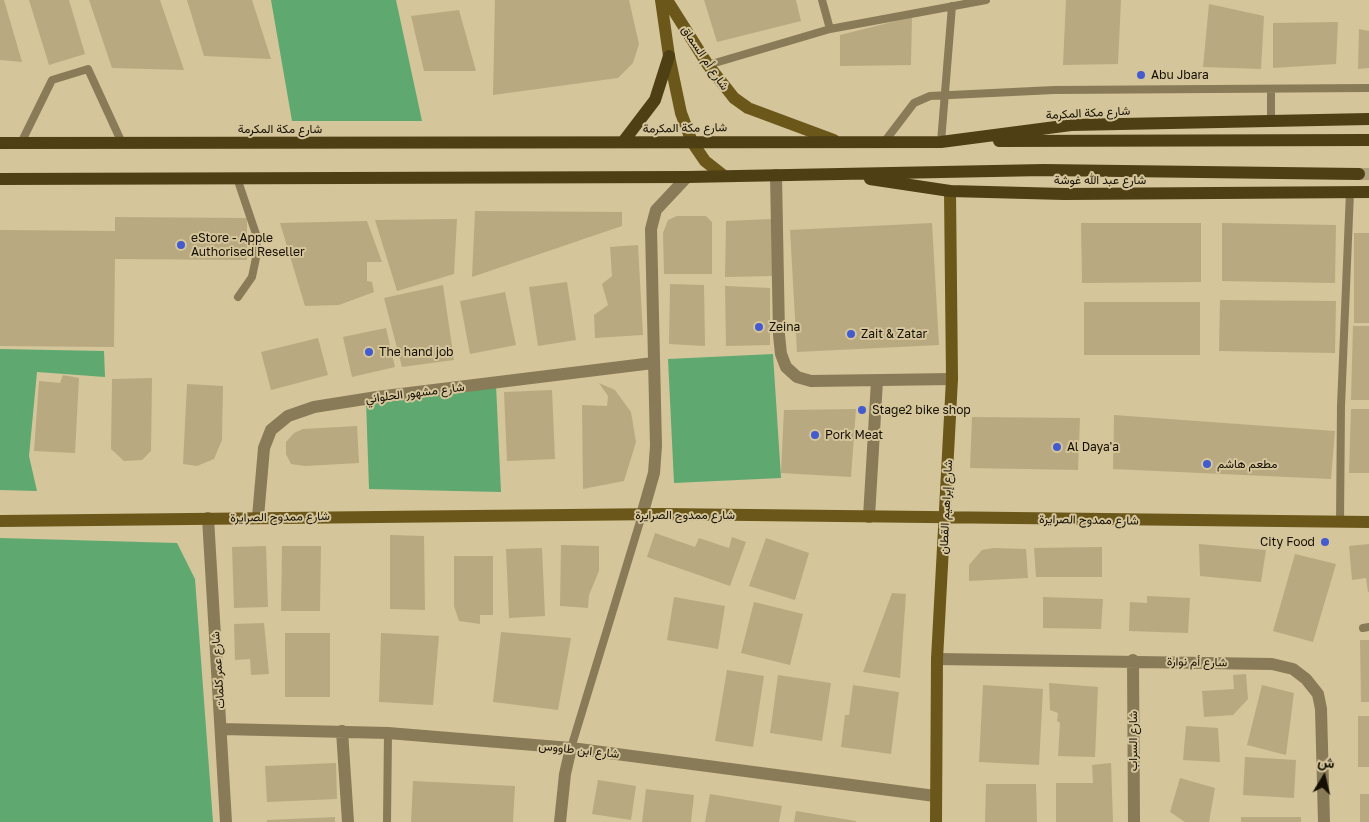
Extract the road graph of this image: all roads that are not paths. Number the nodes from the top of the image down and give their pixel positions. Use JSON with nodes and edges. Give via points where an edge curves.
{"nodes":[{"id":1,"x":661,"y":0,"type":"edge"},
{"id":2,"x":668,"y":0,"type":"edge"},
{"id":3,"x":822,"y":0,"type":"edge"},
{"id":4,"x":986,"y":0,"type":"edge"},
{"id":5,"x":952,"y":6,"type":"junction"},
{"id":6,"x":830,"y":29,"type":"junction"},
{"id":7,"x":669,"y":56,"type":"junction"},
{"id":8,"x":708,"y":65,"type":"junction"},
{"id":9,"x":1369,"y":88,"type":"edge"},
{"id":10,"x":1271,"y":89,"type":"junction"},
{"id":11,"x":945,"y":94,"type":"junction"},
{"id":12,"x":1369,"y":119,"type":"edge"},
{"id":13,"x":1271,"y":121,"type":"junction"},
{"id":14,"x":834,"y":140,"type":"junction"},
{"id":15,"x":1369,"y":140,"type":"edge"},
{"id":16,"x":885,"y":141,"type":"junction"},
{"id":17,"x":623,"y":142,"type":"junction"},
{"id":18,"x":692,"y":142,"type":"junction"},
{"id":19,"x":942,"y":142,"type":"junction"},
{"id":20,"x":0,"y":143,"type":"edge"},
{"id":21,"x":21,"y":143,"type":"junction"},
{"id":22,"x":122,"y":143,"type":"junction"},
{"id":23,"x":833,"y":174,"type":"junction"},
{"id":24,"x":1359,"y":174,"type":"tunnel mouth"},
{"id":25,"x":776,"y":175,"type":"junction"},
{"id":26,"x":724,"y":176,"type":"junction"},
{"id":27,"x":687,"y":177,"type":"junction"},
{"id":28,"x":238,"y":178,"type":"junction"},
{"id":29,"x":0,"y":179,"type":"edge"},
{"id":30,"x":950,"y":191,"type":"junction"},
{"id":31,"x":1350,"y":192,"type":"junction"},
{"id":32,"x":1369,"y":192,"type":"edge"},
{"id":33,"x":238,"y":297,"type":"dead end"},
{"id":34,"x":653,"y":363,"type":"junction"},
{"id":35,"x":952,"y":378,"type":"junction"},
{"id":36,"x":876,"y":381,"type":"junction"},
{"id":37,"x":642,"y":514,"type":"junction"},
{"id":38,"x":258,"y":517,"type":"junction"},
{"id":39,"x":869,"y":517,"type":"junction"},
{"id":40,"x":208,"y":518,"type":"junction"},
{"id":41,"x":945,"y":518,"type":"junction"},
{"id":42,"x":0,"y":521,"type":"edge"},
{"id":43,"x":1340,"y":522,"type":"junction"},
{"id":44,"x":1369,"y":522,"type":"edge"},
{"id":45,"x":937,"y":659,"type":"junction"},
{"id":46,"x":1133,"y":660,"type":"junction"},
{"id":47,"x":222,"y":730,"type":"junction"},
{"id":48,"x":342,"y":731,"type":"junction"},
{"id":49,"x":388,"y":733,"type":"junction"},
{"id":50,"x":571,"y":748,"type":"junction"},
{"id":51,"x":935,"y":796,"type":"junction"},
{"id":52,"x":226,"y":822,"type":"edge"},
{"id":53,"x":348,"y":822,"type":"edge"},
{"id":54,"x":387,"y":822,"type":"edge"},
{"id":55,"x":560,"y":822,"type":"edge"},
{"id":56,"x":936,"y":822,"type":"edge"},
{"id":57,"x":1134,"y":822,"type":"edge"},
{"id":58,"x":1324,"y":822,"type":"edge"}],
"edges":[{"from":1,"to":7,"type":"street","name":"شارع أم السماق"},
{"from":2,"to":8,"type":"street","name":"شارع أم السماق"},
{"from":3,"to":6,"type":"lane"},
{"from":4,"to":5,"type":"lane"},
{"from":5,"to":6,"type":"lane"},
{"from":5,"to":11,"type":"lane"},
{"from":6,"to":8,"type":"lane"},
{"from":7,"to":17,"type":"main road","via":[[655,100]]},
{"from":7,"to":18,"type":"street","name":"شارع أم السماق"},
{"from":8,"to":14,"type":"street","name":"شارع أم السماق","via":[[734,98],[748,108]]},
{"from":9,"to":10,"type":"lane"},
{"from":10,"to":11,"type":"lane"},
{"from":10,"to":13,"type":"lane"},
{"from":11,"to":16,"type":"lane","via":[[914,103]]},
{"from":11,"to":19,"type":"lane"},
{"from":12,"to":13,"type":"main road","name":"شارع مكة المكرمة"},
{"from":13,"to":19,"type":"main road","name":"شارع مكة المكرمة","via":[[1071,125]]},
{"from":14,"to":16,"type":"main road","name":"شارع مكة المكرمة"},
{"from":14,"to":18,"type":"main road","name":"شارع مكة المكرمة"},
{"from":15,"to":19,"type":"main road"},
{"from":16,"to":19,"type":"main road","name":"شارع مكة المكرمة"},
{"from":17,"to":18,"type":"main road","name":"شارع مكة المكرمة"},
{"from":17,"to":22,"type":"main road","name":"شارع مكة المكرمة"},
{"from":18,"to":26,"type":"street","name":"شارع أم السماق","via":[[705,162]]},
{"from":20,"to":21,"type":"main road","name":"شارع مكة المكرمة"},
{"from":21,"to":22,"type":"main road","name":"شارع مكة المكرمة"},
{"from":21,"to":22,"type":"lane","via":[[52,80],[88,69]]},
{"from":23,"to":24,"type":"main road","via":[[1044,170]]},
{"from":23,"to":25,"type":"main road"},
{"from":23,"to":30,"type":"main road","name":"شارع عبد الله غوشة"},
{"from":25,"to":26,"type":"main road"},
{"from":25,"to":36,"type":"street","via":[[779,335],[786,367],[797,377],[811,381]]},
{"from":26,"to":27,"type":"main road"},
{"from":27,"to":28,"type":"main road"},
{"from":27,"to":34,"type":"street","via":[[656,210],[651,229]]},
{"from":28,"to":29,"type":"main road"},
{"from":28,"to":33,"type":"lane","via":[[256,234],[257,253],[252,277]]},
{"from":30,"to":31,"type":"main road","name":"شارع عبد الله غوشة","via":[[1064,194]]},
{"from":30,"to":35,"type":"street","name":"شارع إبراهيم القطان"},
{"from":31,"to":32,"type":"main road","name":"شارع عبد الله غوشة"},
{"from":31,"to":43,"type":"lane","via":[[1341,406]]},
{"from":34,"to":37,"type":"street","via":[[656,446],[654,473]]},
{"from":34,"to":38,"type":"street","name":"شارع مشهور الحلواني","via":[[377,397],[288,416],[271,430],[264,448]]},
{"from":35,"to":36,"type":"street"},
{"from":35,"to":41,"type":"street","name":"شارع إبراهيم القطان"},
{"from":36,"to":39,"type":"street"},
{"from":37,"to":38,"type":"street","name":"شارع ممدوح الصرايرة"},
{"from":37,"to":39,"type":"street","name":"شارع ممدوح الصرايرة"},
{"from":37,"to":50,"type":"lane"},
{"from":38,"to":40,"type":"street","name":"شارع ممدوح الصرايرة"},
{"from":39,"to":41,"type":"street","name":"شارع ممدوح الصرايرة"},
{"from":40,"to":42,"type":"street","name":"شارع ممدوح الصرايرة"},
{"from":40,"to":47,"type":"street","name":"شارع عمر كلمات"},
{"from":41,"to":43,"type":"street","name":"شارع ممدوح الصرايرة"},
{"from":41,"to":45,"type":"street","name":"شارع إبراهيم القطان"},
{"from":43,"to":44,"type":"street","name":"شارع ممدوح الصرايرة"},
{"from":45,"to":46,"type":"street","name":"شارع أم نوارة"},
{"from":45,"to":51,"type":"street","name":"شارع إبراهيم القطان"},
{"from":46,"to":57,"type":"street","name":"شارع السراب"},
{"from":46,"to":58,"type":"street","name":"شارع أم نوارة","via":[[1272,664],[1293,670],[1306,679],[1318,694],[1321,710]]},
{"from":47,"to":48,"type":"street","name":"شارع ابن طاووس"},
{"from":47,"to":52,"type":"street","name":"شارع عمر كلمات"},
{"from":48,"to":49,"type":"street","name":"شارع ابن طاووس"},
{"from":48,"to":53,"type":"street"},
{"from":49,"to":50,"type":"street","name":"شارع ابن طاووس"},
{"from":49,"to":54,"type":"lane"},
{"from":50,"to":51,"type":"street","name":"شارع ابن طاووس"},
{"from":50,"to":55,"type":"street"},
{"from":51,"to":56,"type":"street","name":"شارع إبراهيم القطان"}]}
